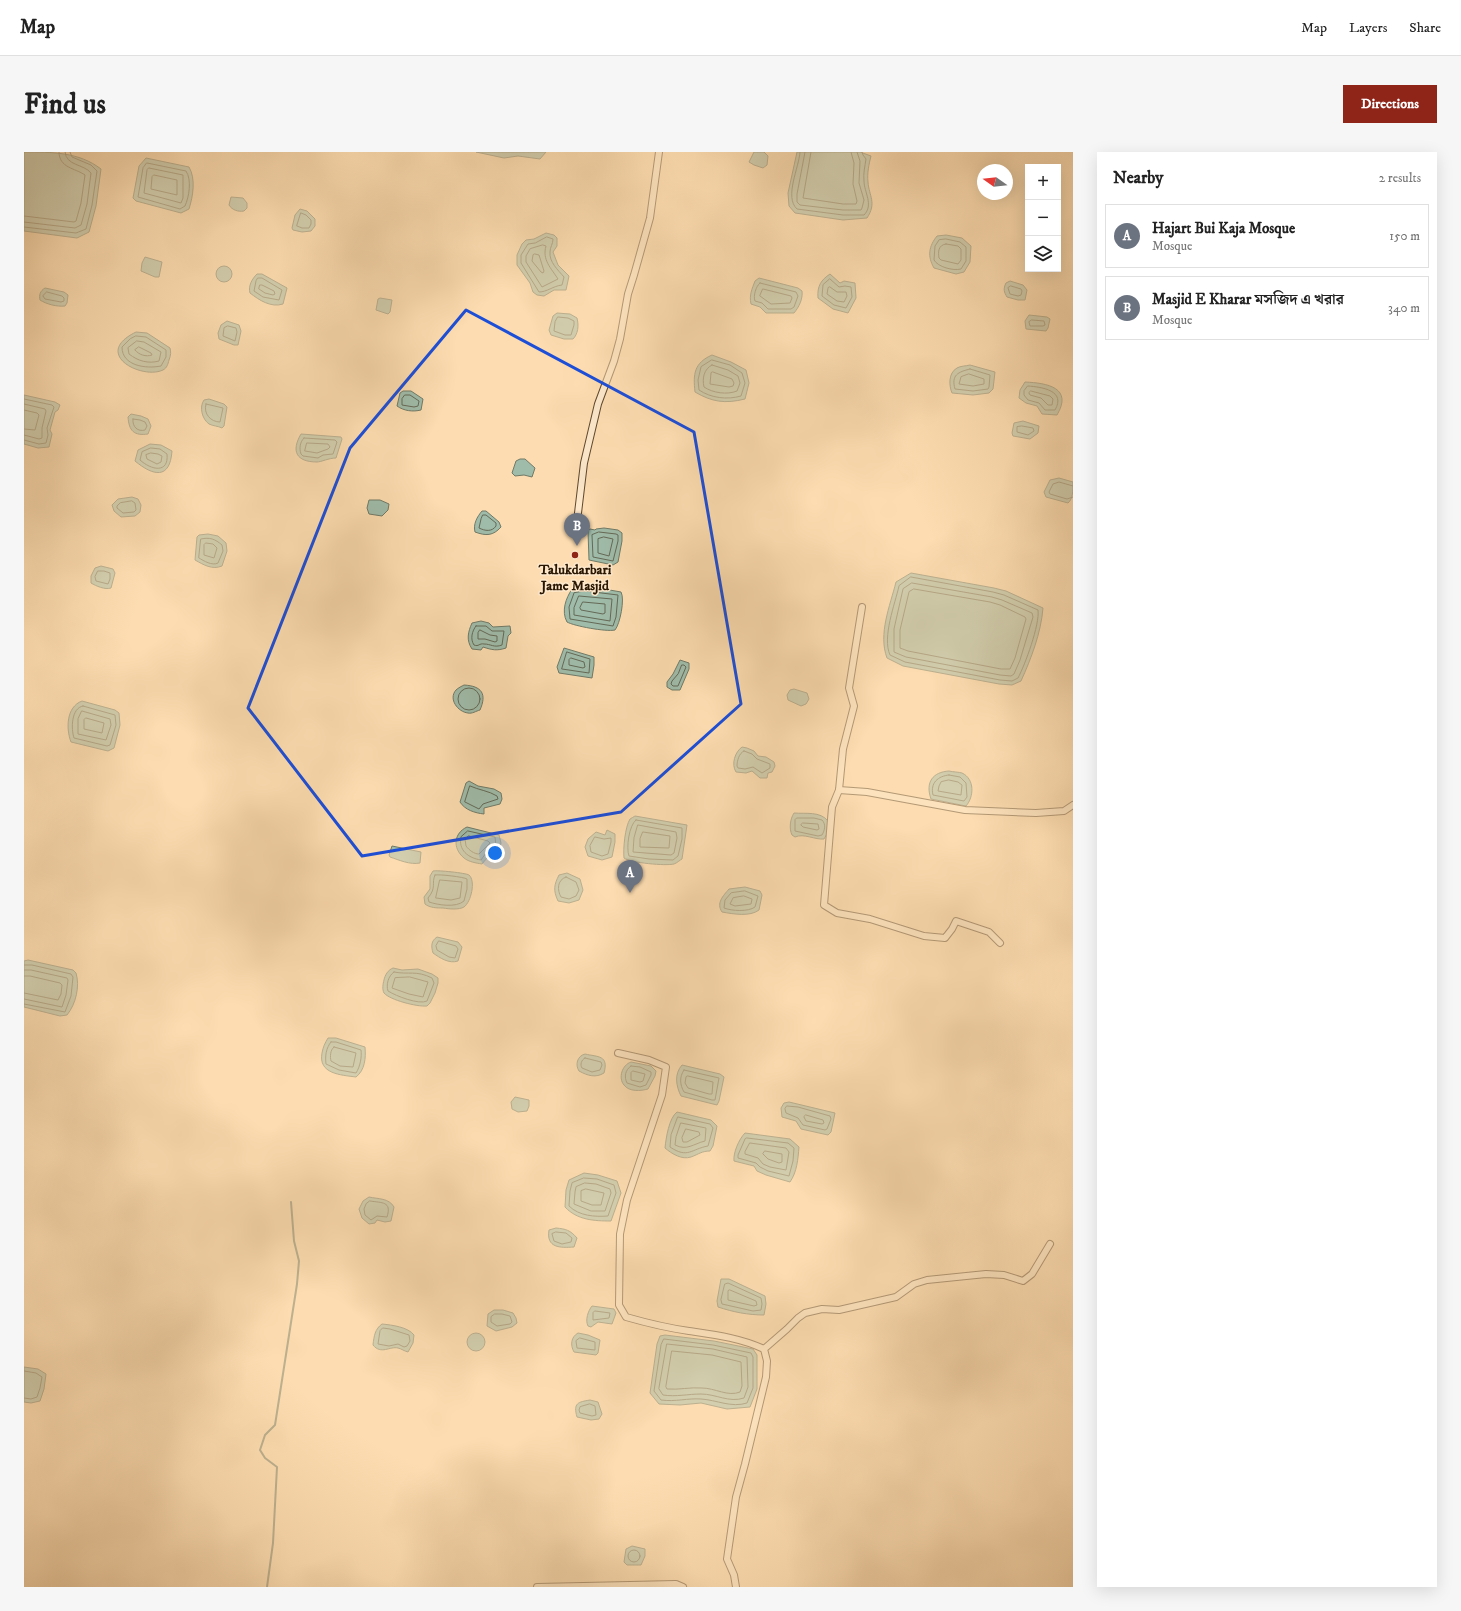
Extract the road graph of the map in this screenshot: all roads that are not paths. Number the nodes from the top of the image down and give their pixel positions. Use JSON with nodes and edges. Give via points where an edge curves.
{"nodes":[{"id":1,"x":659,"y":152,"type":"edge"},
{"id":2,"x":578,"y":513,"type":"dead end"},
{"id":3,"x":862,"y":607,"type":"dead end"},
{"id":4,"x":839,"y":790,"type":"junction"},
{"id":5,"x":1073,"y":805,"type":"edge"},
{"id":6,"x":1000,"y":943,"type":"dead end"},
{"id":7,"x":618,"y":1053,"type":"dead end"},
{"id":8,"x":1050,"y":1244,"type":"dead end"},
{"id":9,"x":764,"y":1349,"type":"junction"},
{"id":10,"x":537,"y":1587,"type":"edge"},
{"id":11,"x":683,"y":1587,"type":"edge"},
{"id":12,"x":736,"y":1587,"type":"edge"}],
"edges":[{"from":1,"to":2,"type":"street","via":[[650,218],[628,294],[614,362],[598,404],[584,464]]},
{"from":3,"to":4,"type":"street","via":[[849,688],[854,706],[843,749]]},
{"from":4,"to":5,"type":"street","via":[[867,792],[973,811],[1036,813],[1064,811]]},
{"from":4,"to":6,"type":"street","via":[[832,807],[824,905],[837,913],[870,919],[924,936],[945,938],[956,921],[989,932]]},
{"from":7,"to":9,"type":"street","via":[[666,1067],[662,1095],[627,1200],[620,1234],[619,1305],[626,1317],[649,1324],[722,1336]]},
{"from":8,"to":9,"type":"street","via":[[1032,1274],[1023,1281],[986,1274],[927,1280],[914,1284],[896,1297],[839,1310],[822,1309],[805,1313]]},
{"from":9,"to":12,"type":"street","via":[[767,1361],[766,1377],[736,1497],[727,1559],[734,1574]]},
{"from":10,"to":11,"type":"street","via":[[676,1584]]}]}
